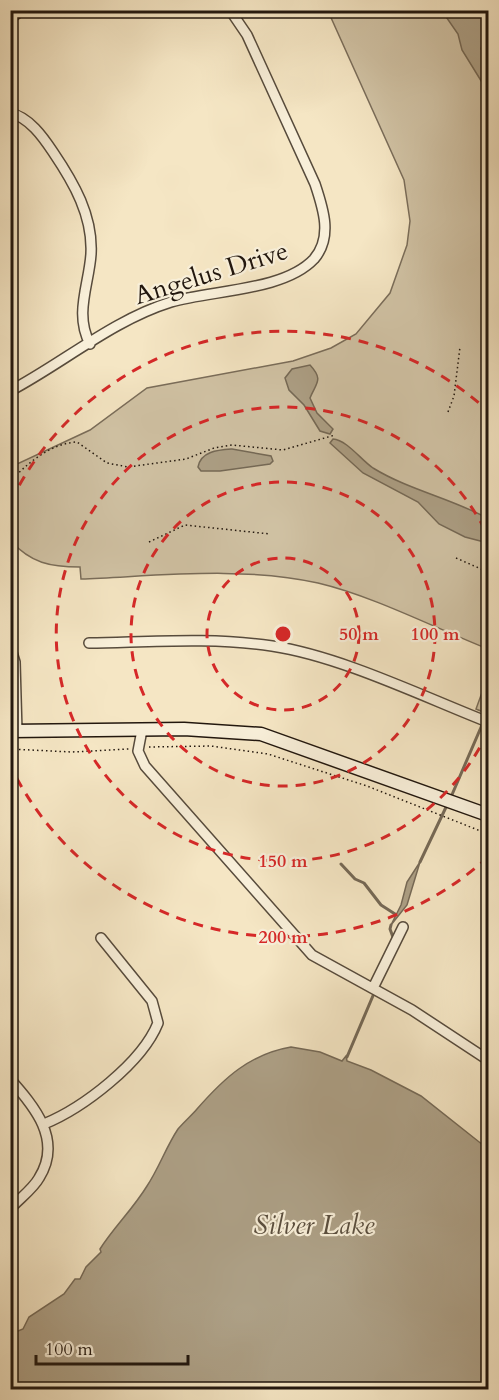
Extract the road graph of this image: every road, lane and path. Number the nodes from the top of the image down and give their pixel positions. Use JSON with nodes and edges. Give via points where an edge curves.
{"nodes":[{"id":1,"x":22,"y":10,"type":"edge"},
{"id":2,"x":230,"y":10,"type":"edge"},
{"id":3,"x":10,"y":19,"type":"edge"},
{"id":4,"x":10,"y":113,"type":"edge"},
{"id":5,"x":90,"y":344,"type":"junction"},
{"id":6,"x":460,"y":347,"type":"dead end"},
{"id":7,"x":10,"y":391,"type":"edge"},
{"id":8,"x":448,"y":412,"type":"dead end"},
{"id":9,"x":335,"y":435,"type":"dead end"},
{"id":10,"x":10,"y":482,"type":"edge"},
{"id":11,"x":270,"y":534,"type":"dead end"},
{"id":12,"x":149,"y":542,"type":"dead end"},
{"id":13,"x":456,"y":558,"type":"dead end"},
{"id":14,"x":489,"y":572,"type":"edge"},
{"id":15,"x":89,"y":643,"type":"dead end"},
{"id":16,"x":10,"y":646,"type":"edge"},
{"id":17,"x":489,"y":722,"type":"edge"},
{"id":18,"x":142,"y":730,"type":"junction"},
{"id":19,"x":14,"y":731,"type":"edge"},
{"id":20,"x":138,"y":748,"type":"junction"},
{"id":21,"x":10,"y":749,"type":"edge"},
{"id":22,"x":489,"y":815,"type":"edge"},
{"id":23,"x":489,"y":834,"type":"edge"},
{"id":24,"x":403,"y":927,"type":"dead end"},
{"id":25,"x":101,"y":938,"type":"dead end"},
{"id":26,"x":374,"y":988,"type":"junction"},
{"id":27,"x":489,"y":1060,"type":"edge"},
{"id":28,"x":10,"y":1079,"type":"edge"},
{"id":29,"x":44,"y":1124,"type":"junction"},
{"id":30,"x":10,"y":1209,"type":"edge"}],
"edges":[{"from":1,"to":3,"type":"street"},
{"from":2,"to":5,"type":"street","name":"Angelus Drive","via":[[247,35],[315,184],[324,210],[323,241],[315,258],[297,272],[253,286],[169,303]]},
{"from":4,"to":5,"type":"street","via":[[35,129],[51,148],[87,213],[91,254],[82,325]]},
{"from":5,"to":7,"type":"street","name":"Angelus Drive"},
{"from":6,"to":8,"type":"path","via":[[457,380]]},
{"from":9,"to":10,"type":"path","via":[[283,450],[232,445],[186,459],[128,467],[107,463],[71,442],[43,454]]},
{"from":11,"to":12,"type":"path","via":[[184,525]]},
{"from":13,"to":14,"type":"path"},
{"from":15,"to":17,"type":"street","via":[[215,641],[272,646],[325,660]]},
{"from":16,"to":19,"type":"street","via":[[15,662]]},
{"from":18,"to":19,"type":"main road"},
{"from":18,"to":20,"type":"street"},
{"from":18,"to":22,"type":"main road","via":[[261,734]]},
{"from":20,"to":21,"type":"path","via":[[72,752]]},
{"from":20,"to":23,"type":"path","via":[[211,746],[268,754],[367,786]]},
{"from":20,"to":26,"type":"street","via":[[145,766],[160,785],[312,956]]},
{"from":24,"to":26,"type":"street"},
{"from":25,"to":29,"type":"street","via":[[152,1001],[158,1023],[141,1050],[116,1076],[72,1110]]},
{"from":26,"to":27,"type":"street"},
{"from":28,"to":29,"type":"street"},
{"from":29,"to":30,"type":"street","via":[[47,1155],[40,1178]]}]}
